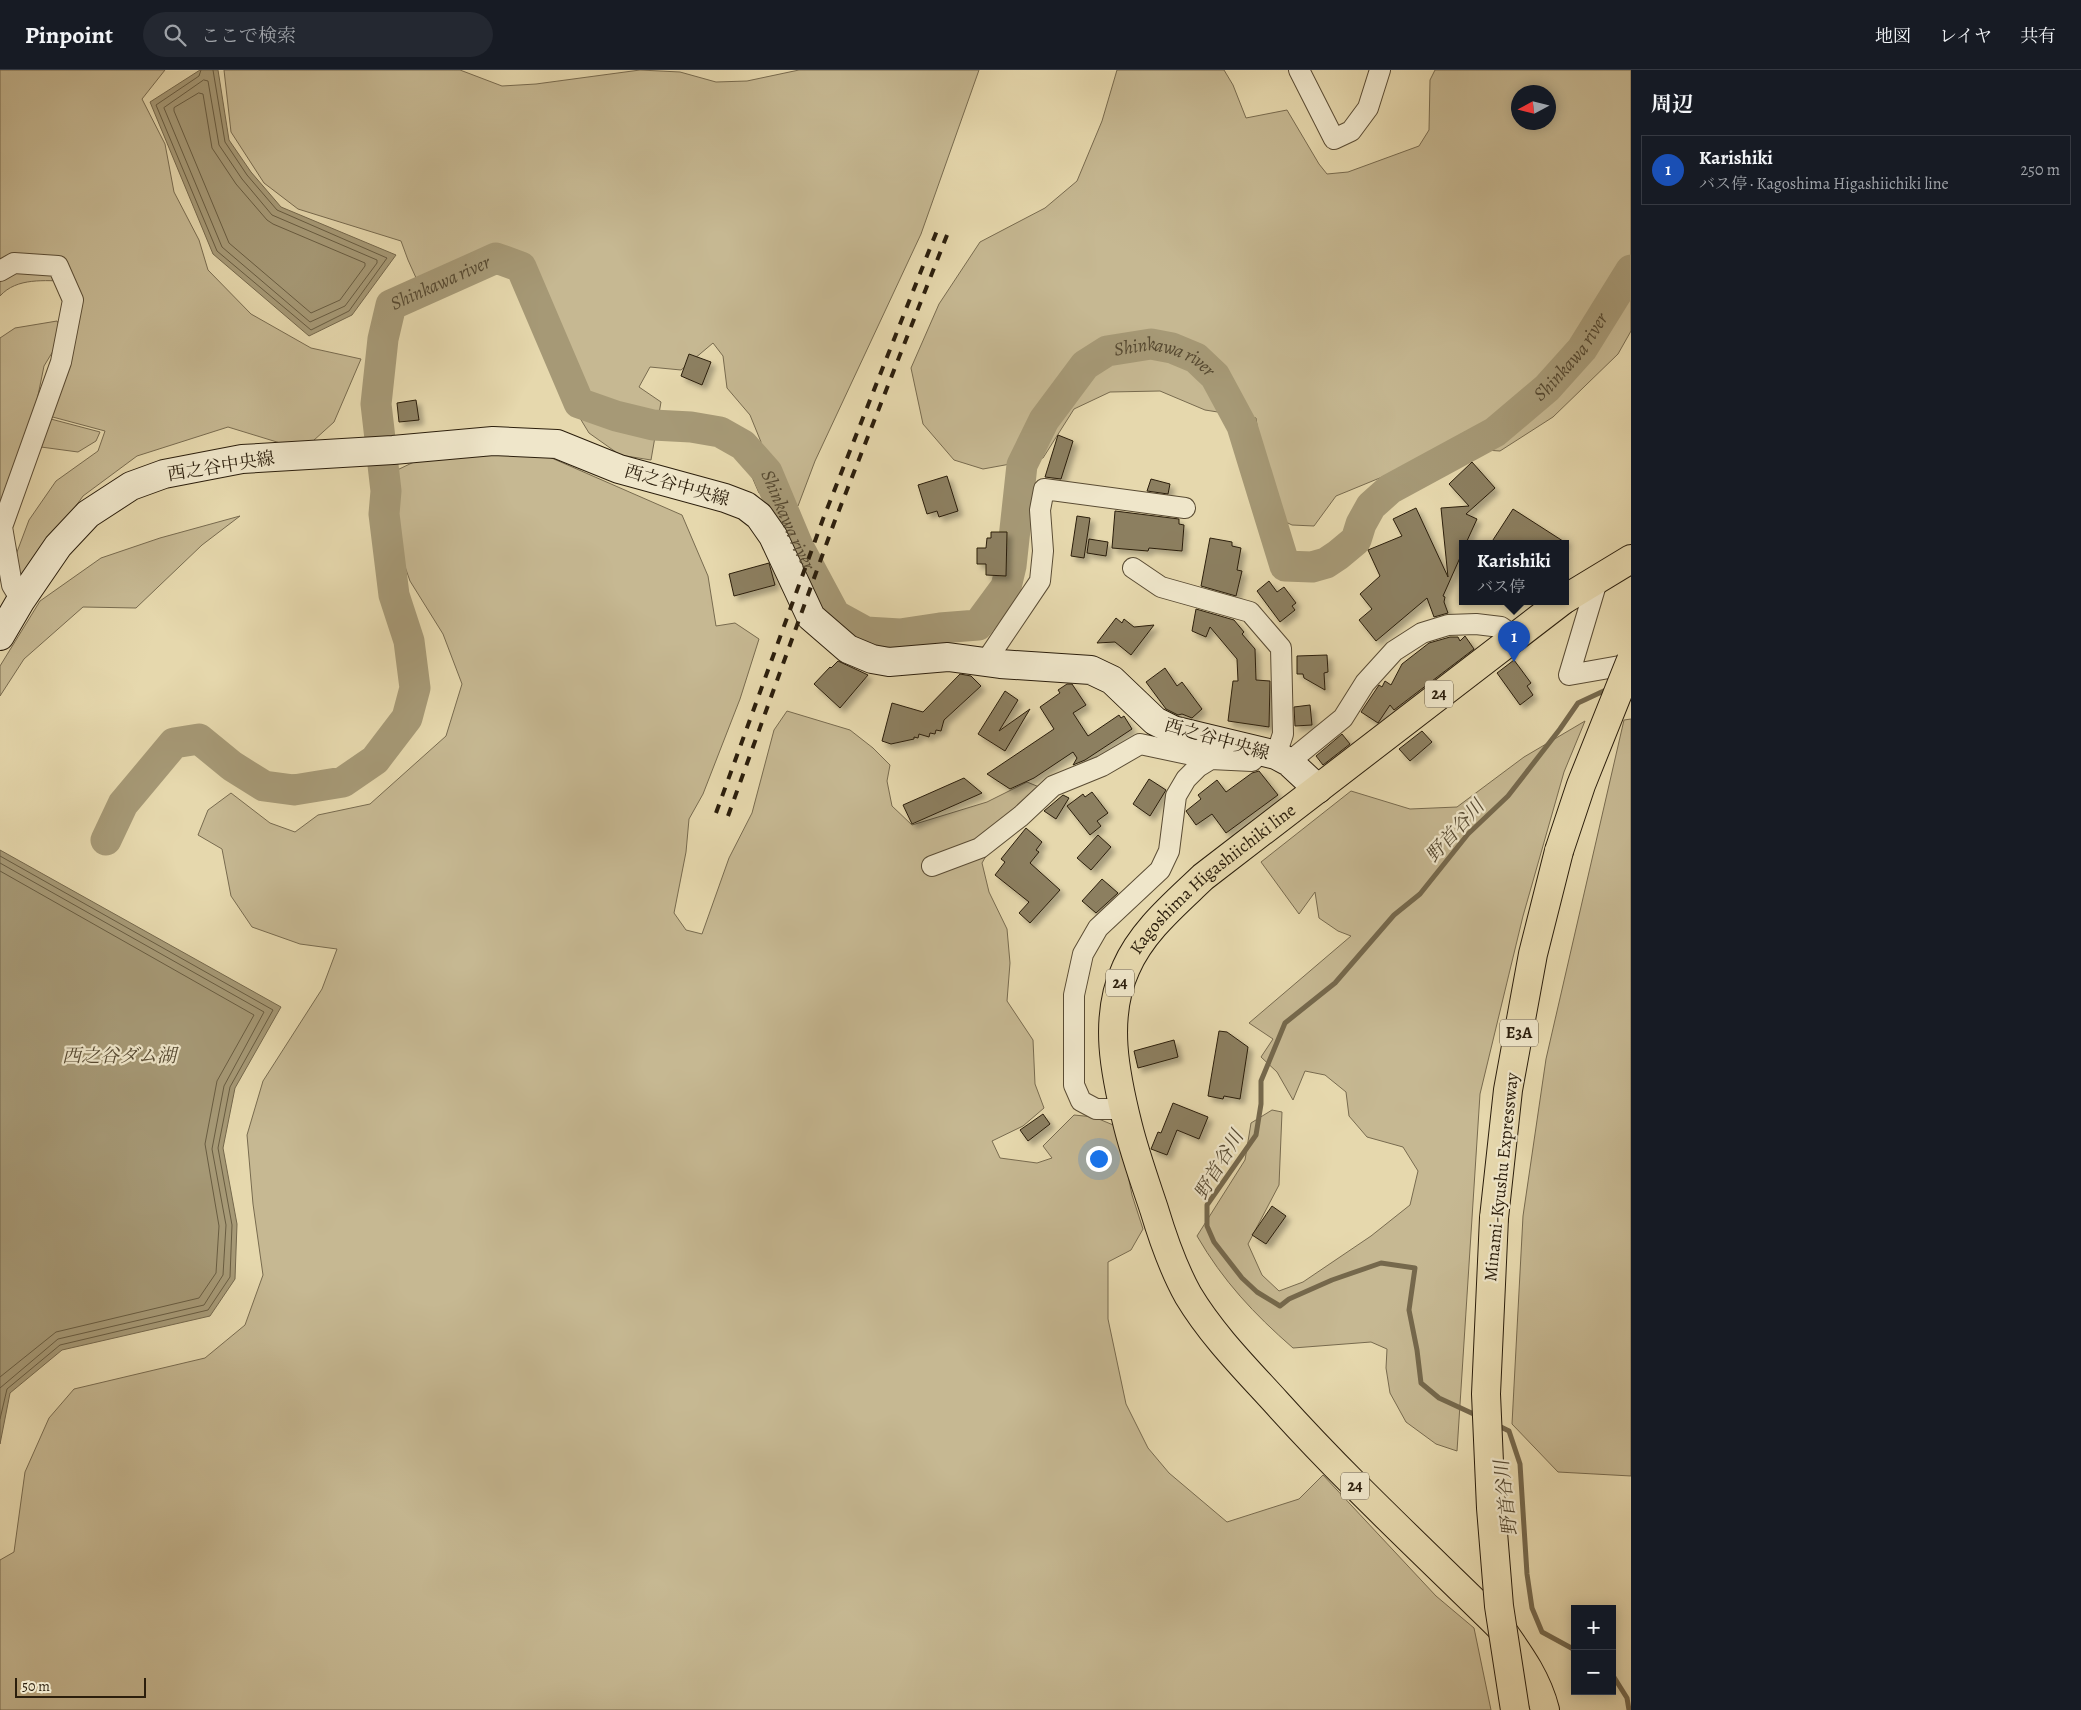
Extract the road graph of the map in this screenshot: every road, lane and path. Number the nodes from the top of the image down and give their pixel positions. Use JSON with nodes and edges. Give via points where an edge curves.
{"nodes":[{"id":1,"x":1299,"y":70,"type":"edge"},
{"id":2,"x":1380,"y":70,"type":"edge"},
{"id":3,"x":0,"y":271,"type":"edge"},
{"id":4,"x":1185,"y":508,"type":"dead end"},
{"id":5,"x":1631,"y":559,"type":"edge"},
{"id":6,"x":1133,"y":568,"type":"dead end"},
{"id":7,"x":1598,"y":578,"type":"junction"},
{"id":8,"x":1569,"y":596,"type":"edge"},
{"id":9,"x":21,"y":600,"type":"junction"},
{"id":10,"x":1557,"y":605,"type":"edge"},
{"id":11,"x":0,"y":636,"type":"edge"},
{"id":12,"x":1514,"y":636,"type":"junction"},
{"id":13,"x":1631,"y":660,"type":"edge"},
{"id":14,"x":986,"y":661,"type":"junction"},
{"id":15,"x":1631,"y":664,"type":"edge"},
{"id":16,"x":1276,"y":756,"type":"junction"},
{"id":17,"x":1212,"y":759,"type":"junction"},
{"id":18,"x":1318,"y":789,"type":"junction"},
{"id":19,"x":932,"y":866,"type":"dead end"},
{"id":20,"x":1124,"y":1109,"type":"junction"},
{"id":21,"x":1515,"y":1710,"type":"edge"},
{"id":22,"x":1545,"y":1710,"type":"edge"}],
"edges":[{"from":1,"to":2,"type":"street","via":[[1334,140],[1351,131],[1368,108]]},
{"from":3,"to":9,"type":"street","via":[[14,262],[58,266],[73,300],[60,362],[2,527],[12,585]]},
{"from":4,"to":14,"type":"street","via":[[1044,488],[1040,510],[1043,551],[1040,581]]},
{"from":5,"to":7,"type":"main road"},
{"from":6,"to":16,"type":"street","via":[[1161,587],[1250,612],[1281,648],[1283,734]]},
{"from":7,"to":8,"type":"main road"},
{"from":7,"to":15,"type":"street","via":[[1569,674]]},
{"from":9,"to":11,"type":"street","name":"西之谷中央線"},
{"from":9,"to":14,"type":"street","name":"西之谷中央線","via":[[58,546],[88,514],[131,486],[164,474],[242,459],[493,441],[557,444],[619,469],[746,506],[759,516],[773,536],[811,617],[848,649],[889,662],[948,657]]},
{"from":10,"to":12,"type":"main road","name":"Kagoshima Higashiichiki line","number":"24"},
{"from":12,"to":16,"type":"street","via":[[1501,627],[1476,624],[1448,626],[1422,633],[1394,651],[1365,683],[1344,718]]},
{"from":12,"to":18,"type":"main road","name":"Kagoshima Higashiichiki line","number":"24"},
{"from":13,"to":21,"type":"main road","name":"Minami-Kyushu Expressway","number":"E3A","bridge":true,"via":[[1581,785],[1559,851],[1533,954],[1508,1090],[1494,1218],[1486,1404],[1500,1606]]},
{"from":14,"to":16,"type":"street","name":"西之谷中央線","via":[[1091,670],[1112,680],[1155,721],[1173,730]]},
{"from":16,"to":17,"type":"street","via":[[1252,761]]},
{"from":16,"to":18,"type":"street","name":"西之谷中央線"},
{"from":17,"to":19,"type":"street","via":[[1140,744],[1102,766],[1053,786],[980,848]]},
{"from":17,"to":20,"type":"street","via":[[1186,779],[1176,796],[1169,851],[1160,870],[1098,928],[1083,954],[1074,995],[1074,1085],[1081,1101],[1096,1109]]},
{"from":18,"to":20,"type":"main road","name":"Kagoshima Higashiichiki line","number":"24","via":[[1203,877],[1143,937],[1126,966],[1115,998],[1115,1068]]},
{"from":20,"to":22,"type":"main road","name":"Kagoshima Higashiichiki line","number":"24","via":[[1169,1256],[1208,1325],[1330,1461],[1500,1627],[1540,1690]]}]}
